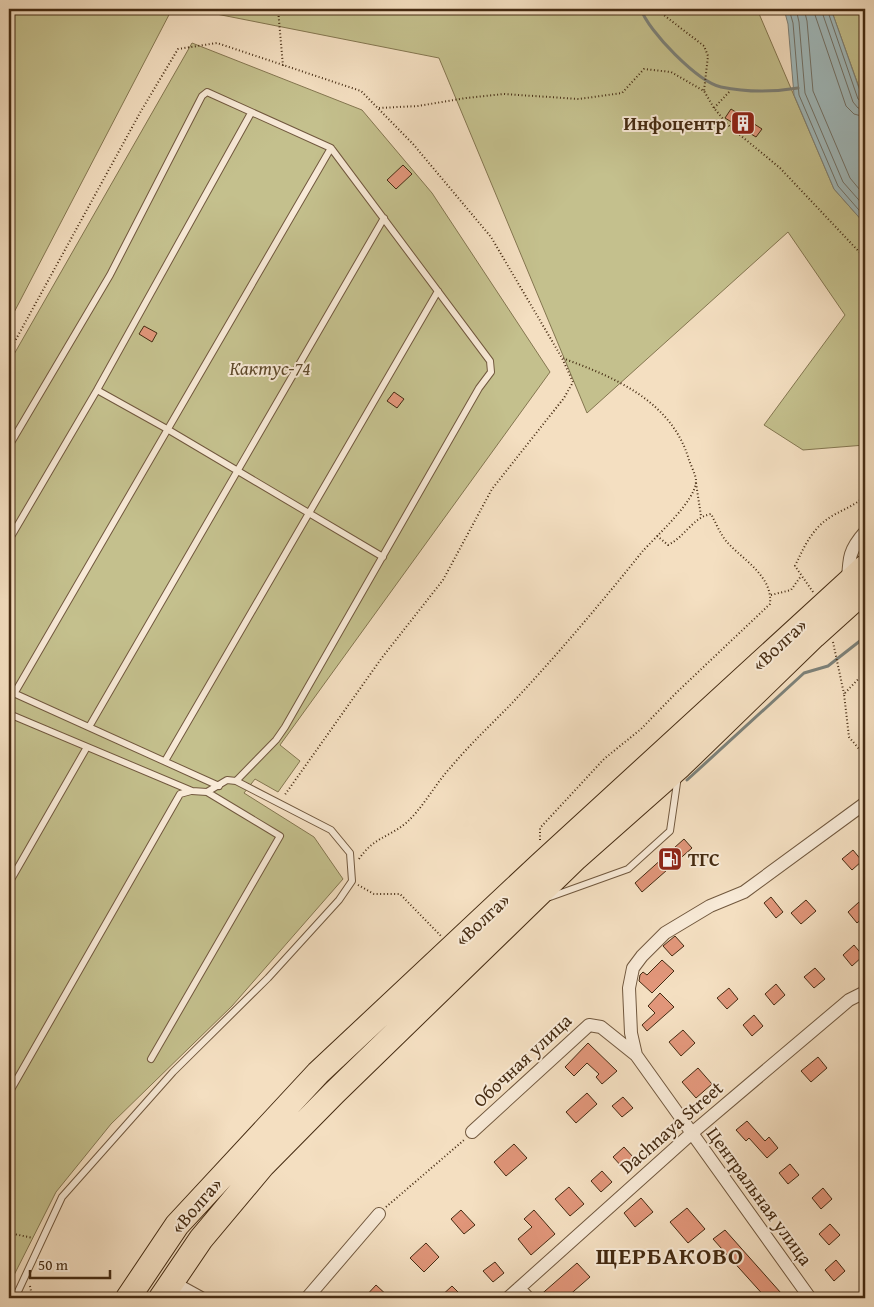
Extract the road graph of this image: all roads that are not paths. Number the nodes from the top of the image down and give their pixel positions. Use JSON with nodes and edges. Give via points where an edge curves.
{"nodes":[{"id":1,"x":251,"y":113,"type":"junction"},
{"id":2,"x":331,"y":148,"type":"junction"},
{"id":3,"x":384,"y":218,"type":"junction"},
{"id":4,"x":438,"y":291,"type":"junction"},
{"id":5,"x":96,"y":390,"type":"junction"},
{"id":6,"x":167,"y":429,"type":"junction"},
{"id":7,"x":9,"y":446,"type":"edge"},
{"id":8,"x":237,"y":470,"type":"junction"},
{"id":9,"x":309,"y":513,"type":"junction"},
{"id":10,"x":865,"y":532,"type":"edge"},
{"id":11,"x":9,"y":540,"type":"edge"},
{"id":12,"x":383,"y":557,"type":"junction"},
{"id":13,"x":861,"y":586,"type":"edge"},
{"id":14,"x":12,"y":692,"type":"edge"},
{"id":15,"x":9,"y":714,"type":"edge"},
{"id":16,"x":89,"y":727,"type":"junction"},
{"id":17,"x":87,"y":747,"type":"junction"},
{"id":18,"x":165,"y":761,"type":"junction"},
{"id":19,"x":680,"y":766,"type":"junction"},
{"id":20,"x":236,"y":781,"type":"junction"},
{"id":21,"x":219,"y":786,"type":"junction"},
{"id":22,"x":192,"y":791,"type":"junction"},
{"id":23,"x":206,"y":792,"type":"junction"},
{"id":24,"x":864,"y":804,"type":"edge"},
{"id":25,"x":9,"y":883,"type":"edge"},
{"id":26,"x":545,"y":901,"type":"dead end"},
{"id":27,"x":530,"y":914,"type":"dead end"},
{"id":28,"x":502,"y":930,"type":"junction"},
{"id":29,"x":865,"y":992,"type":"edge"},
{"id":30,"x":601,"y":1027,"type":"joint"},
{"id":31,"x":636,"y":1055,"type":"junction"},
{"id":32,"x":151,"y":1059,"type":"dead end"},
{"id":33,"x":9,"y":1093,"type":"edge"},
{"id":34,"x":472,"y":1132,"type":"road end"},
{"id":35,"x":692,"y":1133,"type":"junction"},
{"id":36,"x":379,"y":1214,"type":"road end"},
{"id":37,"x":519,"y":1288,"type":"junction"},
{"id":38,"x":166,"y":1290,"type":"edge"},
{"id":39,"x":16,"y":1298,"type":"edge"},
{"id":40,"x":128,"y":1298,"type":"edge"},
{"id":41,"x":201,"y":1298,"type":"edge"},
{"id":42,"x":307,"y":1298,"type":"edge"},
{"id":43,"x":508,"y":1298,"type":"edge"},
{"id":44,"x":528,"y":1298,"type":"edge"},
{"id":45,"x":810,"y":1298,"type":"edge"}],
"edges":[{"from":1,"to":2,"type":"lane"},
{"from":1,"to":5,"type":"lane"},
{"from":1,"to":7,"type":"lane","via":[[207,92],[202,96],[110,275]]},
{"from":2,"to":3,"type":"lane"},
{"from":2,"to":6,"type":"lane"},
{"from":3,"to":4,"type":"lane"},
{"from":3,"to":8,"type":"lane"},
{"from":4,"to":9,"type":"lane"},
{"from":4,"to":12,"type":"lane","via":[[490,361],[491,372]]},
{"from":5,"to":6,"type":"lane"},
{"from":5,"to":11,"type":"lane"},
{"from":6,"to":8,"type":"lane"},
{"from":6,"to":14,"type":"lane"},
{"from":8,"to":9,"type":"lane"},
{"from":8,"to":16,"type":"lane"},
{"from":9,"to":12,"type":"lane"},
{"from":9,"to":18,"type":"lane"},
{"from":10,"to":13,"type":"street","via":[[849,557]]},
{"from":12,"to":20,"type":"lane","via":[[285,727]]},
{"from":13,"to":19,"type":"highway","name":"«Волга»","via":[[828,623]]},
{"from":13,"to":40,"type":"highway","name":"«Волга»","via":[[541,864],[318,1073],[177,1225]]},
{"from":14,"to":16,"type":"lane"},
{"from":15,"to":17,"type":"lane"},
{"from":16,"to":18,"type":"lane"},
{"from":17,"to":22,"type":"lane"},
{"from":17,"to":25,"type":"lane"},
{"from":18,"to":21,"type":"lane"},
{"from":19,"to":26,"type":"lane","via":[[670,831],[628,870],[553,894]]},
{"from":19,"to":28,"type":"highway","name":"«Волга»","via":[[576,858]]},
{"from":20,"to":21,"type":"lane","via":[[227,780]]},
{"from":20,"to":39,"type":"lane","via":[[331,830],[350,853],[352,881],[268,978],[173,1072],[62,1197]]},
{"from":21,"to":23,"type":"lane"},
{"from":22,"to":23,"type":"lane"},
{"from":22,"to":33,"type":"lane","via":[[180,794]]},
{"from":23,"to":32,"type":"lane","via":[[280,836]]},
{"from":24,"to":31,"type":"street","via":[[744,892],[710,906],[665,933],[642,956],[633,968],[629,988],[631,1033]]},
{"from":27,"to":28,"type":"lane"},
{"from":28,"to":38,"type":"highway","name":"«Волга»","via":[[263,1165],[201,1239]]},
{"from":29,"to":35,"type":"street","name":"Dachnaya Street","via":[[849,1000]]},
{"from":30,"to":31,"type":"street","name":"Центральная улица"},
{"from":30,"to":34,"type":"street","name":"Обочная улица","via":[[589,1025]]},
{"from":31,"to":35,"type":"street","name":"Центральная улица"},
{"from":35,"to":37,"type":"street","name":"Dachnaya Street"},
{"from":35,"to":45,"type":"street","name":"Центральная улица"},
{"from":36,"to":42,"type":"street"},
{"from":37,"to":43,"type":"street","name":"Dachnaya Street"},
{"from":37,"to":44,"type":"street"},
{"from":38,"to":41,"type":"street"}]}
